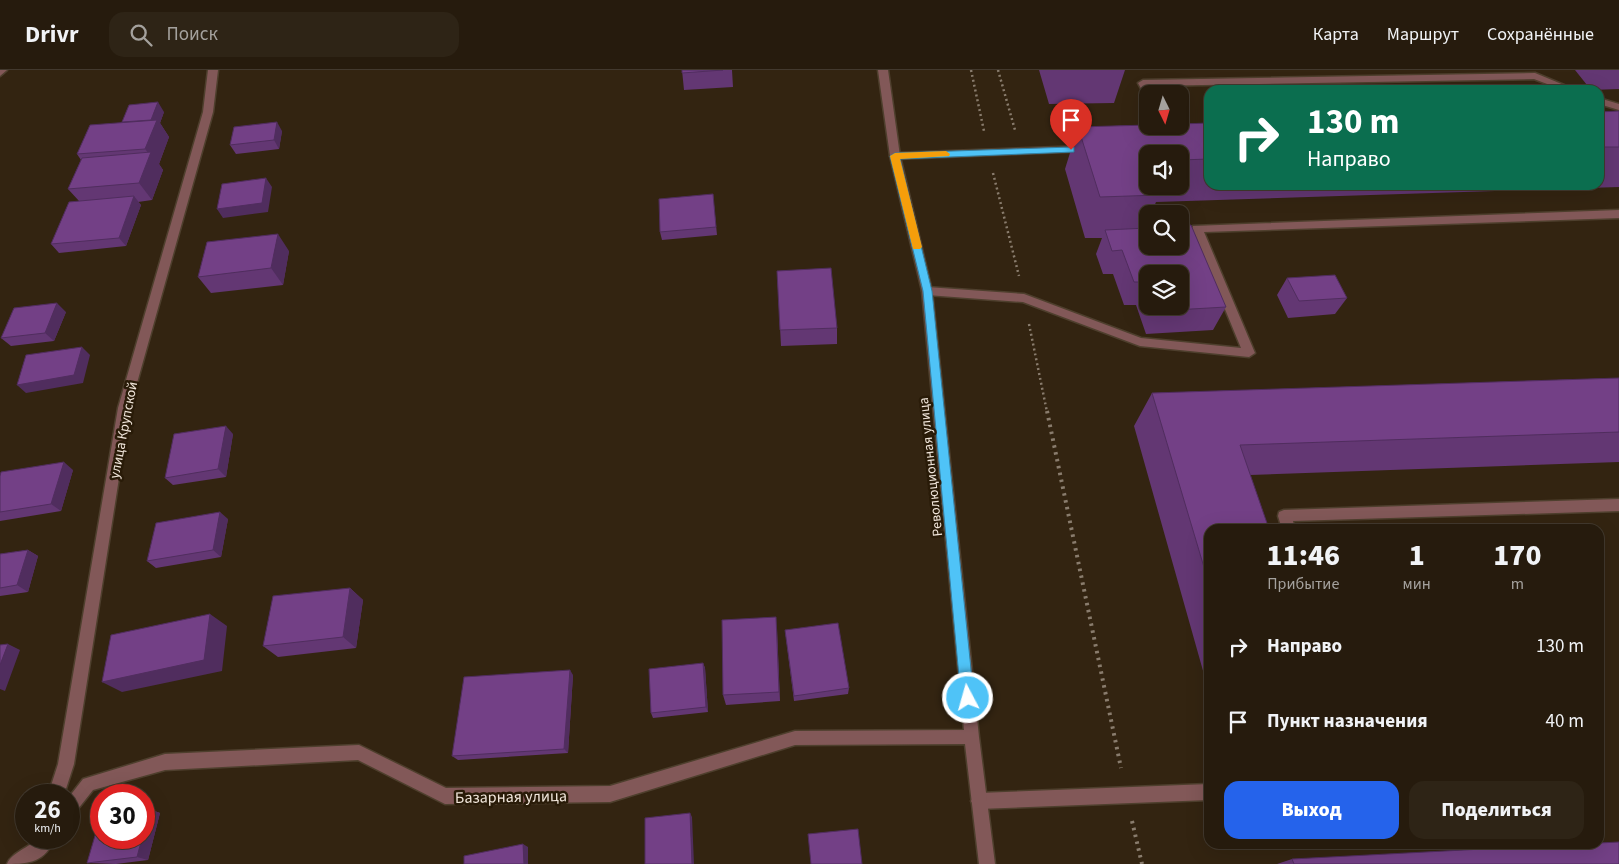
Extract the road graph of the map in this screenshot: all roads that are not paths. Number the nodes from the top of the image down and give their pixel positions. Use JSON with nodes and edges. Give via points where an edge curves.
{"nodes":[{"id":1,"x":213,"y":70,"type":"edge"},
{"id":2,"x":884,"y":70,"type":"edge"},
{"id":3,"x":1144,"y":85,"type":"edge"},
{"id":4,"x":1559,"y":85,"type":"edge"},
{"id":5,"x":1604,"y":102,"type":"edge"},
{"id":6,"x":1619,"y":107,"type":"edge"},
{"id":7,"x":1094,"y":148,"type":"edge"},
{"id":8,"x":895,"y":156,"type":"junction"},
{"id":9,"x":1619,"y":214,"type":"edge"},
{"id":10,"x":928,"y":291,"type":"junction"},
{"id":11,"x":1619,"y":505,"type":"edge"},
{"id":12,"x":1287,"y":524,"type":"edge"},
{"id":13,"x":972,"y":737,"type":"junction"},
{"id":14,"x":60,"y":784,"type":"edge"},
{"id":15,"x":1204,"y":792,"type":"edge"},
{"id":16,"x":80,"y":795,"type":"edge"},
{"id":17,"x":979,"y":801,"type":"junction"},
{"id":18,"x":38,"y":849,"type":"edge"},
{"id":19,"x":15,"y":864,"type":"edge"},
{"id":20,"x":987,"y":864,"type":"edge"}],
"edges":[{"from":1,"to":14,"type":"street","name":"улица Крупской","via":[[208,112],[124,408],[66,764]]},
{"from":2,"to":8,"type":"street","name":"Революционная улица"},
{"from":3,"to":4,"type":"street","via":[[1535,76]]},
{"from":5,"to":6,"type":"street"},
{"from":7,"to":8,"type":"street"},
{"from":8,"to":10,"type":"street","name":"Революционная улица"},
{"from":9,"to":10,"type":"street","via":[[1197,229],[1249,353],[1140,342],[1024,298]]},
{"from":10,"to":13,"type":"street","name":"Революционная улица"},
{"from":11,"to":12,"type":"street","via":[[1284,516]]},
{"from":13,"to":16,"type":"street","name":"Базарная улица","via":[[795,738],[610,794],[445,796],[359,752],[165,762],[88,784]]},
{"from":13,"to":17,"type":"street","name":"Революционная улица"},
{"from":15,"to":17,"type":"street"},
{"from":17,"to":20,"type":"street","name":"Революционная улица"},
{"from":18,"to":19,"type":"street"}]}
